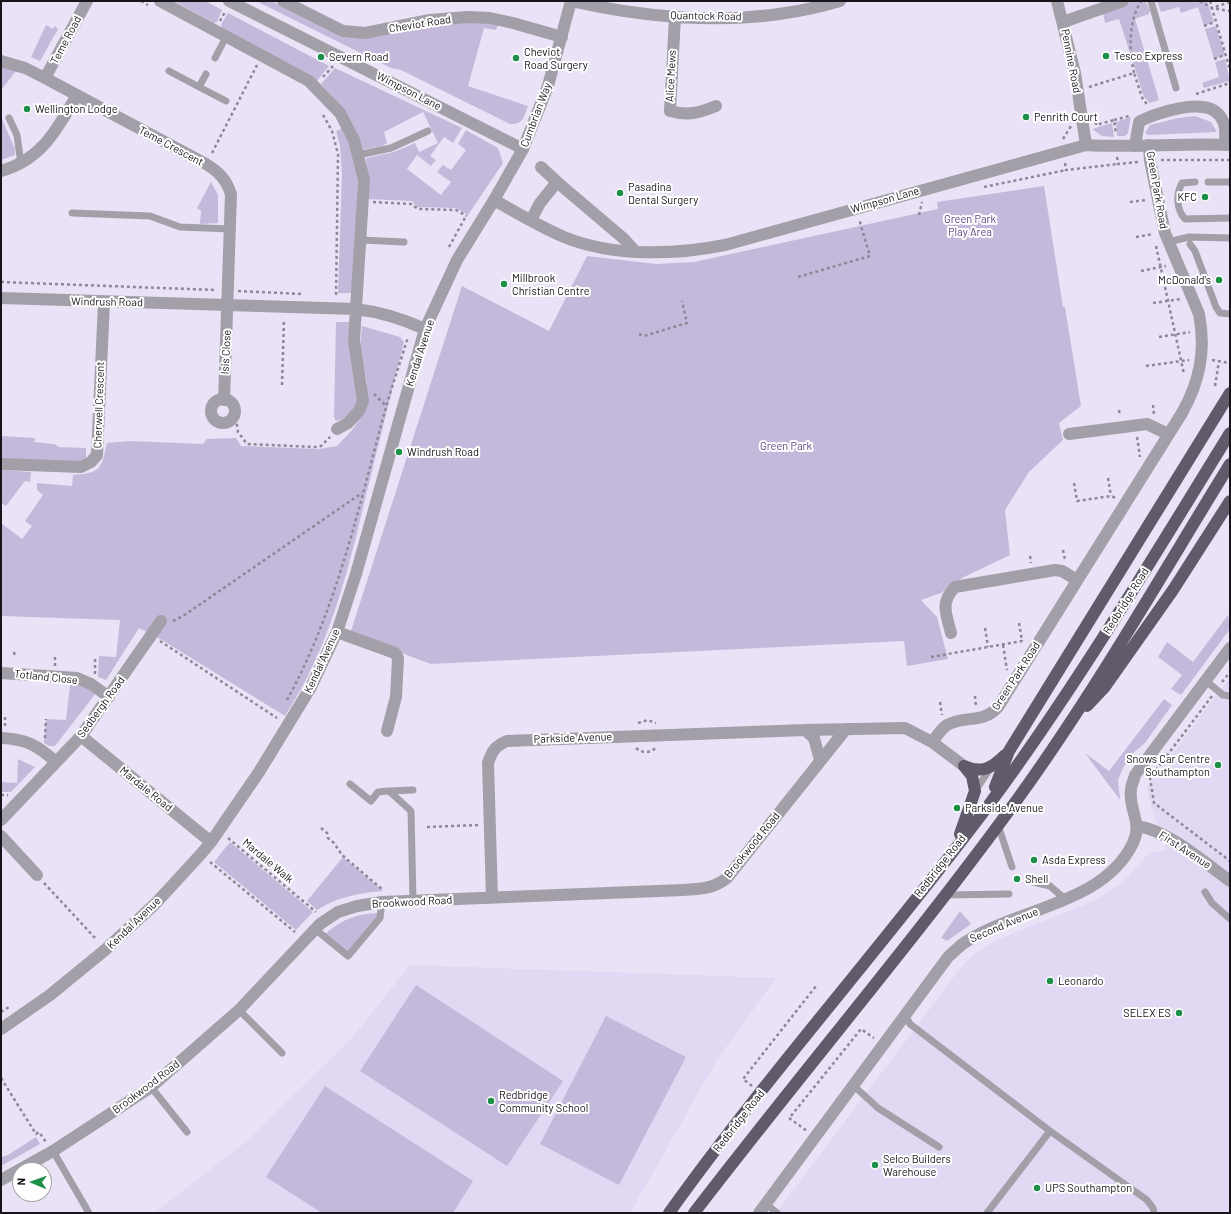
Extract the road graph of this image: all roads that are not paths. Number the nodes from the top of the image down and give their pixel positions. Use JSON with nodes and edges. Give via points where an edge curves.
{"nodes":[{"id":1,"x":87,"y":1,"type":"edge"},
{"id":2,"x":230,"y":1,"type":"edge"},
{"id":3,"x":283,"y":1,"type":"edge"},
{"id":4,"x":571,"y":1,"type":"edge"},
{"id":5,"x":840,"y":1,"type":"edge"},
{"id":6,"x":1057,"y":1,"type":"edge"},
{"id":7,"x":1123,"y":1,"type":"edge"},
{"id":8,"x":1150,"y":1,"type":"edge"},
{"id":9,"x":156,"y":4,"type":"edge"},
{"id":10,"x":675,"y":17,"type":"junction"},
{"id":11,"x":1063,"y":22,"type":"junction"},
{"id":12,"x":226,"y":36,"type":"junction"},
{"id":13,"x":562,"y":36,"type":"junction"},
{"id":14,"x":215,"y":58,"type":"dead end"},
{"id":15,"x":1,"y":61,"type":"edge"},
{"id":16,"x":168,"y":71,"type":"dead end"},
{"id":17,"x":206,"y":74,"type":"dead end"},
{"id":18,"x":45,"y":78,"type":"junction"},
{"id":19,"x":199,"y":87,"type":"junction"},
{"id":20,"x":1176,"y":88,"type":"dead end"},
{"id":21,"x":76,"y":95,"type":"junction"},
{"id":22,"x":226,"y":101,"type":"dead end"},
{"id":23,"x":716,"y":106,"type":"dead end"},
{"id":24,"x":9,"y":118,"type":"dead end"},
{"id":25,"x":428,"y":131,"type":"dead end"},
{"id":26,"x":1086,"y":145,"type":"junction"},
{"id":27,"x":1149,"y":145,"type":"junction"},
{"id":28,"x":1228,"y":145,"type":"edge"},
{"id":29,"x":1135,"y":146,"type":"junction"},
{"id":30,"x":523,"y":149,"type":"junction"},
{"id":31,"x":358,"y":155,"type":"junction"},
{"id":32,"x":21,"y":164,"type":"junction"},
{"id":33,"x":541,"y":167,"type":"dead end"},
{"id":34,"x":1,"y":171,"type":"edge"},
{"id":35,"x":557,"y":182,"type":"junction"},
{"id":36,"x":1195,"y":182,"type":"dead end"},
{"id":37,"x":1208,"y":182,"type":"dead end"},
{"id":38,"x":1230,"y":182,"type":"edge"},
{"id":39,"x":494,"y":200,"type":"junction"},
{"id":40,"x":72,"y":213,"type":"dead end"},
{"id":41,"x":1230,"y":218,"type":"edge"},
{"id":42,"x":531,"y":220,"type":"junction"},
{"id":43,"x":230,"y":229,"type":"junction"},
{"id":44,"x":1230,"y":238,"type":"edge"},
{"id":45,"x":361,"y":240,"type":"junction"},
{"id":46,"x":404,"y":242,"type":"dead end"},
{"id":47,"x":1168,"y":242,"type":"junction"},
{"id":48,"x":1190,"y":244,"type":"dead end"},
{"id":49,"x":635,"y":251,"type":"junction"},
{"id":50,"x":1,"y":298,"type":"edge"},
{"id":51,"x":104,"y":302,"type":"junction"},
{"id":52,"x":228,"y":304,"type":"junction"},
{"id":53,"x":357,"y":304,"type":"junction"},
{"id":54,"x":1230,"y":314,"type":"edge"},
{"id":55,"x":426,"y":329,"type":"junction"},
{"id":56,"x":1230,"y":393,"type":"edge"},
{"id":57,"x":230,"y":404,"type":"road end"},
{"id":58,"x":337,"y":429,"type":"road end"},
{"id":59,"x":1230,"y":433,"type":"edge"},
{"id":60,"x":1069,"y":434,"type":"dead end"},
{"id":61,"x":1168,"y":434,"type":"junction"},
{"id":62,"x":1,"y":464,"type":"edge"},
{"id":63,"x":1230,"y":464,"type":"edge"},
{"id":64,"x":1230,"y":501,"type":"edge"},
{"id":65,"x":1077,"y":580,"type":"junction"},
{"id":66,"x":161,"y":621,"type":"road end"},
{"id":67,"x":337,"y":632,"type":"junction"},
{"id":68,"x":951,"y":633,"type":"dead end"},
{"id":69,"x":1230,"y":648,"type":"edge"},
{"id":70,"x":1,"y":672,"type":"edge"},
{"id":71,"x":1206,"y":681,"type":"junction"},
{"id":72,"x":1227,"y":695,"type":"edge"},
{"id":73,"x":109,"y":697,"type":"junction"},
{"id":74,"x":1230,"y":700,"type":"edge"},
{"id":75,"x":1067,"y":727,"type":"junction"},
{"id":76,"x":846,"y":729,"type":"junction"},
{"id":77,"x":805,"y":730,"type":"junction"},
{"id":78,"x":387,"y":731,"type":"dead end"},
{"id":79,"x":81,"y":736,"type":"junction"},
{"id":80,"x":1,"y":738,"type":"edge"},
{"id":81,"x":932,"y":742,"type":"junction"},
{"id":82,"x":1008,"y":751,"type":"junction"},
{"id":83,"x":820,"y":760,"type":"junction"},
{"id":84,"x":56,"y":762,"type":"junction"},
{"id":85,"x":964,"y":766,"type":"junction"},
{"id":86,"x":990,"y":769,"type":"junction"},
{"id":87,"x":350,"y":784,"type":"dead end"},
{"id":88,"x":413,"y":790,"type":"dead end"},
{"id":89,"x":389,"y":791,"type":"junction"},
{"id":90,"x":975,"y":791,"type":"junction"},
{"id":91,"x":988,"y":805,"type":"junction"},
{"id":92,"x":1,"y":820,"type":"edge"},
{"id":93,"x":998,"y":825,"type":"junction"},
{"id":94,"x":1138,"y":826,"type":"junction"},
{"id":95,"x":1,"y":836,"type":"edge"},
{"id":96,"x":211,"y":842,"type":"junction"},
{"id":97,"x":957,"y":845,"type":"junction"},
{"id":98,"x":1012,"y":867,"type":"dead end"},
{"id":99,"x":37,"y":875,"type":"road end"},
{"id":100,"x":1230,"y":881,"type":"edge"},
{"id":101,"x":1034,"y":882,"type":"dead end"},
{"id":102,"x":1205,"y":892,"type":"dead end"},
{"id":103,"x":1009,"y":894,"type":"dead end"},
{"id":104,"x":945,"y":895,"type":"junction"},
{"id":105,"x":492,"y":898,"type":"junction"},
{"id":106,"x":1065,"y":899,"type":"junction"},
{"id":107,"x":413,"y":901,"type":"junction"},
{"id":108,"x":382,"y":902,"type":"junction"},
{"id":109,"x":1230,"y":919,"type":"edge"},
{"id":110,"x":315,"y":929,"type":"junction"},
{"id":111,"x":239,"y":1010,"type":"junction"},
{"id":112,"x":905,"y":1015,"type":"junction"},
{"id":113,"x":1,"y":1029,"type":"edge"},
{"id":114,"x":282,"y":1053,"type":"dead end"},
{"id":115,"x":854,"y":1086,"type":"junction"},
{"id":116,"x":151,"y":1087,"type":"junction"},
{"id":117,"x":1050,"y":1131,"type":"junction"},
{"id":118,"x":187,"y":1132,"type":"dead end"},
{"id":119,"x":49,"y":1147,"type":"junction"},
{"id":120,"x":939,"y":1147,"type":"dead end"},
{"id":121,"x":1,"y":1180,"type":"edge"},
{"id":122,"x":762,"y":1208,"type":"edge"},
{"id":123,"x":90,"y":1213,"type":"edge"},
{"id":124,"x":669,"y":1213,"type":"edge"},
{"id":125,"x":694,"y":1213,"type":"edge"},
{"id":126,"x":777,"y":1213,"type":"edge"},
{"id":127,"x":987,"y":1213,"type":"edge"},
{"id":128,"x":1154,"y":1213,"type":"edge"}],
"edges":[{"from":1,"to":18,"type":"street","name":"Teme Road"},
{"from":2,"to":30,"type":"street","name":"Wimpson Lane"},
{"from":3,"to":13,"type":"street","name":"Cheviot Road","via":[[343,31],[365,33],[430,20],[468,16],[490,18]]},
{"from":4,"to":10,"type":"street","name":"Quantock Road","via":[[621,12]]},
{"from":4,"to":13,"type":"street","name":"Cumbrian Way"},
{"from":5,"to":10,"type":"street","name":"Quantock Road","via":[[758,16]]},
{"from":6,"to":11,"type":"street","name":"Pennine Road"},
{"from":7,"to":11,"type":"street"},
{"from":8,"to":20,"type":"lane"},
{"from":9,"to":12,"type":"street"},
{"from":10,"to":23,"type":"street","name":"Alice Mews","via":[[670,111],[683,115],[696,114]]},
{"from":11,"to":26,"type":"street","name":"Pennine Road","via":[[1075,73]]},
{"from":12,"to":14,"type":"lane"},
{"from":12,"to":31,"type":"street","via":[[258,62],[309,81],[340,113],[354,140]]},
{"from":13,"to":30,"type":"street","name":"Cumbrian Way","via":[[548,86]]},
{"from":15,"to":18,"type":"street","name":"Teme Crescent","via":[[25,68]]},
{"from":16,"to":19,"type":"lane"},
{"from":17,"to":19,"type":"lane"},
{"from":18,"to":21,"type":"street","name":"Teme Crescent"},
{"from":19,"to":22,"type":"lane"},
{"from":21,"to":32,"type":"street","via":[[46,144]]},
{"from":21,"to":43,"type":"street","name":"Teme Crescent","via":[[218,172],[226,181],[231,194]]},
{"from":24,"to":32,"type":"lane","via":[[16,135]]},
{"from":25,"to":31,"type":"lane","via":[[391,148]]},
{"from":26,"to":29,"type":"street","name":"Wimpson Lane"},
{"from":26,"to":49,"type":"street","name":"Wimpson Lane","via":[[702,250],[657,253]]},
{"from":27,"to":28,"type":"street","name":"Wimpson Lane"},
{"from":27,"to":29,"type":"street","name":"Wimpson Lane"},
{"from":27,"to":47,"type":"street","name":"Green Park Road","via":[[1161,221]]},
{"from":28,"to":29,"type":"street","name":"Wimpson Lane","via":[[1226,128],[1220,114],[1208,108],[1194,106],[1148,117],[1139,122]]},
{"from":30,"to":39,"type":"street","name":"Cumbrian Way"},
{"from":31,"to":45,"type":"street","via":[[364,180]]},
{"from":32,"to":34,"type":"street"},
{"from":33,"to":35,"type":"street"},
{"from":35,"to":42,"type":"street","via":[[540,203]]},
{"from":35,"to":49,"type":"street"},
{"from":36,"to":41,"type":"lane","via":[[1182,183],[1178,192],[1179,213],[1185,219]]},
{"from":37,"to":38,"type":"lane"},
{"from":39,"to":42,"type":"street","name":"Wimpson Lane"},
{"from":39,"to":55,"type":"street","name":"Kendal Avenue","via":[[457,260]]},
{"from":40,"to":43,"type":"lane","via":[[150,216],[180,227]]},
{"from":42,"to":49,"type":"street","name":"Wimpson Lane","via":[[579,241],[611,249]]},
{"from":43,"to":52,"type":"street","name":"Teme Crescent"},
{"from":44,"to":47,"type":"lane","via":[[1189,236]]},
{"from":45,"to":46,"type":"lane"},
{"from":45,"to":53,"type":"street"},
{"from":47,"to":61,"type":"street","name":"Green Park Road","via":[[1199,314],[1203,358],[1190,399]]},
{"from":48,"to":54,"type":"lane","via":[[1216,307],[1220,313]]},
{"from":50,"to":51,"type":"street","name":"Windrush Road"},
{"from":51,"to":52,"type":"street","name":"Windrush Road"},
{"from":51,"to":62,"type":"street","name":"Cherwell Crescent","via":[[97,455],[82,467]]},
{"from":52,"to":53,"type":"street","name":"Windrush Road"},
{"from":52,"to":57,"type":"street","name":"Isis Close"},
{"from":53,"to":55,"type":"street","name":"Windrush Road"},
{"from":53,"to":58,"type":"street","via":[[354,341],[363,400],[359,411],[348,423]]},
{"from":55,"to":67,"type":"street","name":"Kendal Avenue"},
{"from":56,"to":82,"type":"highway"},
{"from":59,"to":91,"type":"highway","name":"Redbridge Road","via":[[1106,632],[1052,715]]},
{"from":60,"to":61,"type":"street","via":[[1146,424]]},
{"from":61,"to":65,"type":"street","name":"Green Park Road"},
{"from":63,"to":75,"type":"highway","name":"Redbridge Road"},
{"from":64,"to":75,"type":"highway","via":[[1173,590],[1104,688]]},
{"from":65,"to":68,"type":"street","via":[[1055,570],[955,587],[947,595],[944,605]]},
{"from":65,"to":81,"type":"street","name":"Green Park Road","via":[[992,714],[951,723]]},
{"from":66,"to":73,"type":"street","name":"Sedbergh Road"},
{"from":67,"to":78,"type":"street","via":[[395,654],[398,658],[396,697]]},
{"from":67,"to":96,"type":"street","name":"Kendal Avenue","via":[[311,687],[259,772]]},
{"from":69,"to":71,"type":"street"},
{"from":70,"to":73,"type":"street","name":"Totland Close","via":[[77,678]]},
{"from":71,"to":72,"type":"lane"},
{"from":71,"to":94,"type":"street","via":[[1135,775],[1131,790]]},
{"from":72,"to":74,"type":"lane"},
{"from":73,"to":79,"type":"street","name":"Sedbergh Road"},
{"from":75,"to":93,"type":"highway","name":"Redbridge Road"},
{"from":76,"to":77,"type":"street","name":"Parkside Avenue"},
{"from":76,"to":81,"type":"street","name":"Parkside Avenue","via":[[905,728]]},
{"from":76,"to":83,"type":"street","name":"Brookwood Road"},
{"from":77,"to":83,"type":"street","via":[[814,738]]},
{"from":77,"to":105,"type":"street","name":"Parkside Avenue","via":[[507,741],[497,746],[491,752],[488,763]]},
{"from":79,"to":84,"type":"street","name":"Sedbergh Road"},
{"from":79,"to":96,"type":"street","name":"Mardale Road"},
{"from":80,"to":84,"type":"street","via":[[30,743]]},
{"from":81,"to":85,"type":"street","name":"Parkside Avenue"},
{"from":82,"to":86,"type":"highway"},
{"from":82,"to":91,"type":"highway"},
{"from":83,"to":105,"type":"street","name":"Brookwood Road","via":[[718,885],[684,890]]},
{"from":84,"to":92,"type":"street","name":"Sedbergh Road"},
{"from":85,"to":86,"type":"highway","via":[[976,770]]},
{"from":85,"to":90,"type":"highway","via":[[972,776]]},
{"from":86,"to":90,"type":"lane"},
{"from":87,"to":89,"type":"lane","via":[[371,801],[378,792]]},
{"from":88,"to":89,"type":"lane"},
{"from":89,"to":107,"type":"lane","via":[[411,811]]},
{"from":90,"to":97,"type":"highway"},
{"from":91,"to":97,"type":"highway","name":"Redbridge Road"},
{"from":93,"to":98,"type":"lane"},
{"from":93,"to":104,"type":"highway","name":"Redbridge Road"},
{"from":94,"to":100,"type":"street","name":"First Avenue","via":[[1164,834]]},
{"from":94,"to":106,"type":"street","name":"Second Avenue","via":[[1133,843],[1119,863],[1083,891]]},
{"from":95,"to":99,"type":"street"},
{"from":96,"to":113,"type":"street","name":"Kendal Avenue","via":[[155,904],[106,950],[50,995]]},
{"from":97,"to":124,"type":"highway","name":"Redbridge Road"},
{"from":101,"to":106,"type":"lane","via":[[1050,886]]},
{"from":102,"to":109,"type":"lane","via":[[1212,903]]},
{"from":103,"to":104,"type":"lane"},
{"from":104,"to":125,"type":"highway","name":"Redbridge Road"},
{"from":105,"to":107,"type":"street","name":"Brookwood Road"},
{"from":106,"to":112,"type":"street","name":"Second Avenue","via":[[966,941],[948,957]]},
{"from":107,"to":108,"type":"street","name":"Brookwood Road"},
{"from":108,"to":110,"type":"street","name":"Brookwood Road","via":[[338,912]]},
{"from":108,"to":110,"type":"lane","via":[[380,918],[348,956]]},
{"from":110,"to":111,"type":"street","name":"Brookwood Road"},
{"from":111,"to":114,"type":"lane"},
{"from":111,"to":116,"type":"street","name":"Brookwood Road"},
{"from":112,"to":115,"type":"street","name":"Second Avenue"},
{"from":112,"to":117,"type":"lane","via":[[910,1024]]},
{"from":115,"to":120,"type":"lane","via":[[878,1108]]},
{"from":115,"to":122,"type":"street","name":"Second Avenue"},
{"from":116,"to":118,"type":"lane"},
{"from":116,"to":119,"type":"street","name":"Brookwood Road"},
{"from":117,"to":127,"type":"lane"},
{"from":117,"to":128,"type":"lane","via":[[1147,1200]]},
{"from":119,"to":121,"type":"street","name":"Brookwood Road"},
{"from":119,"to":123,"type":"lane"},
{"from":122,"to":126,"type":"lane"}]}
